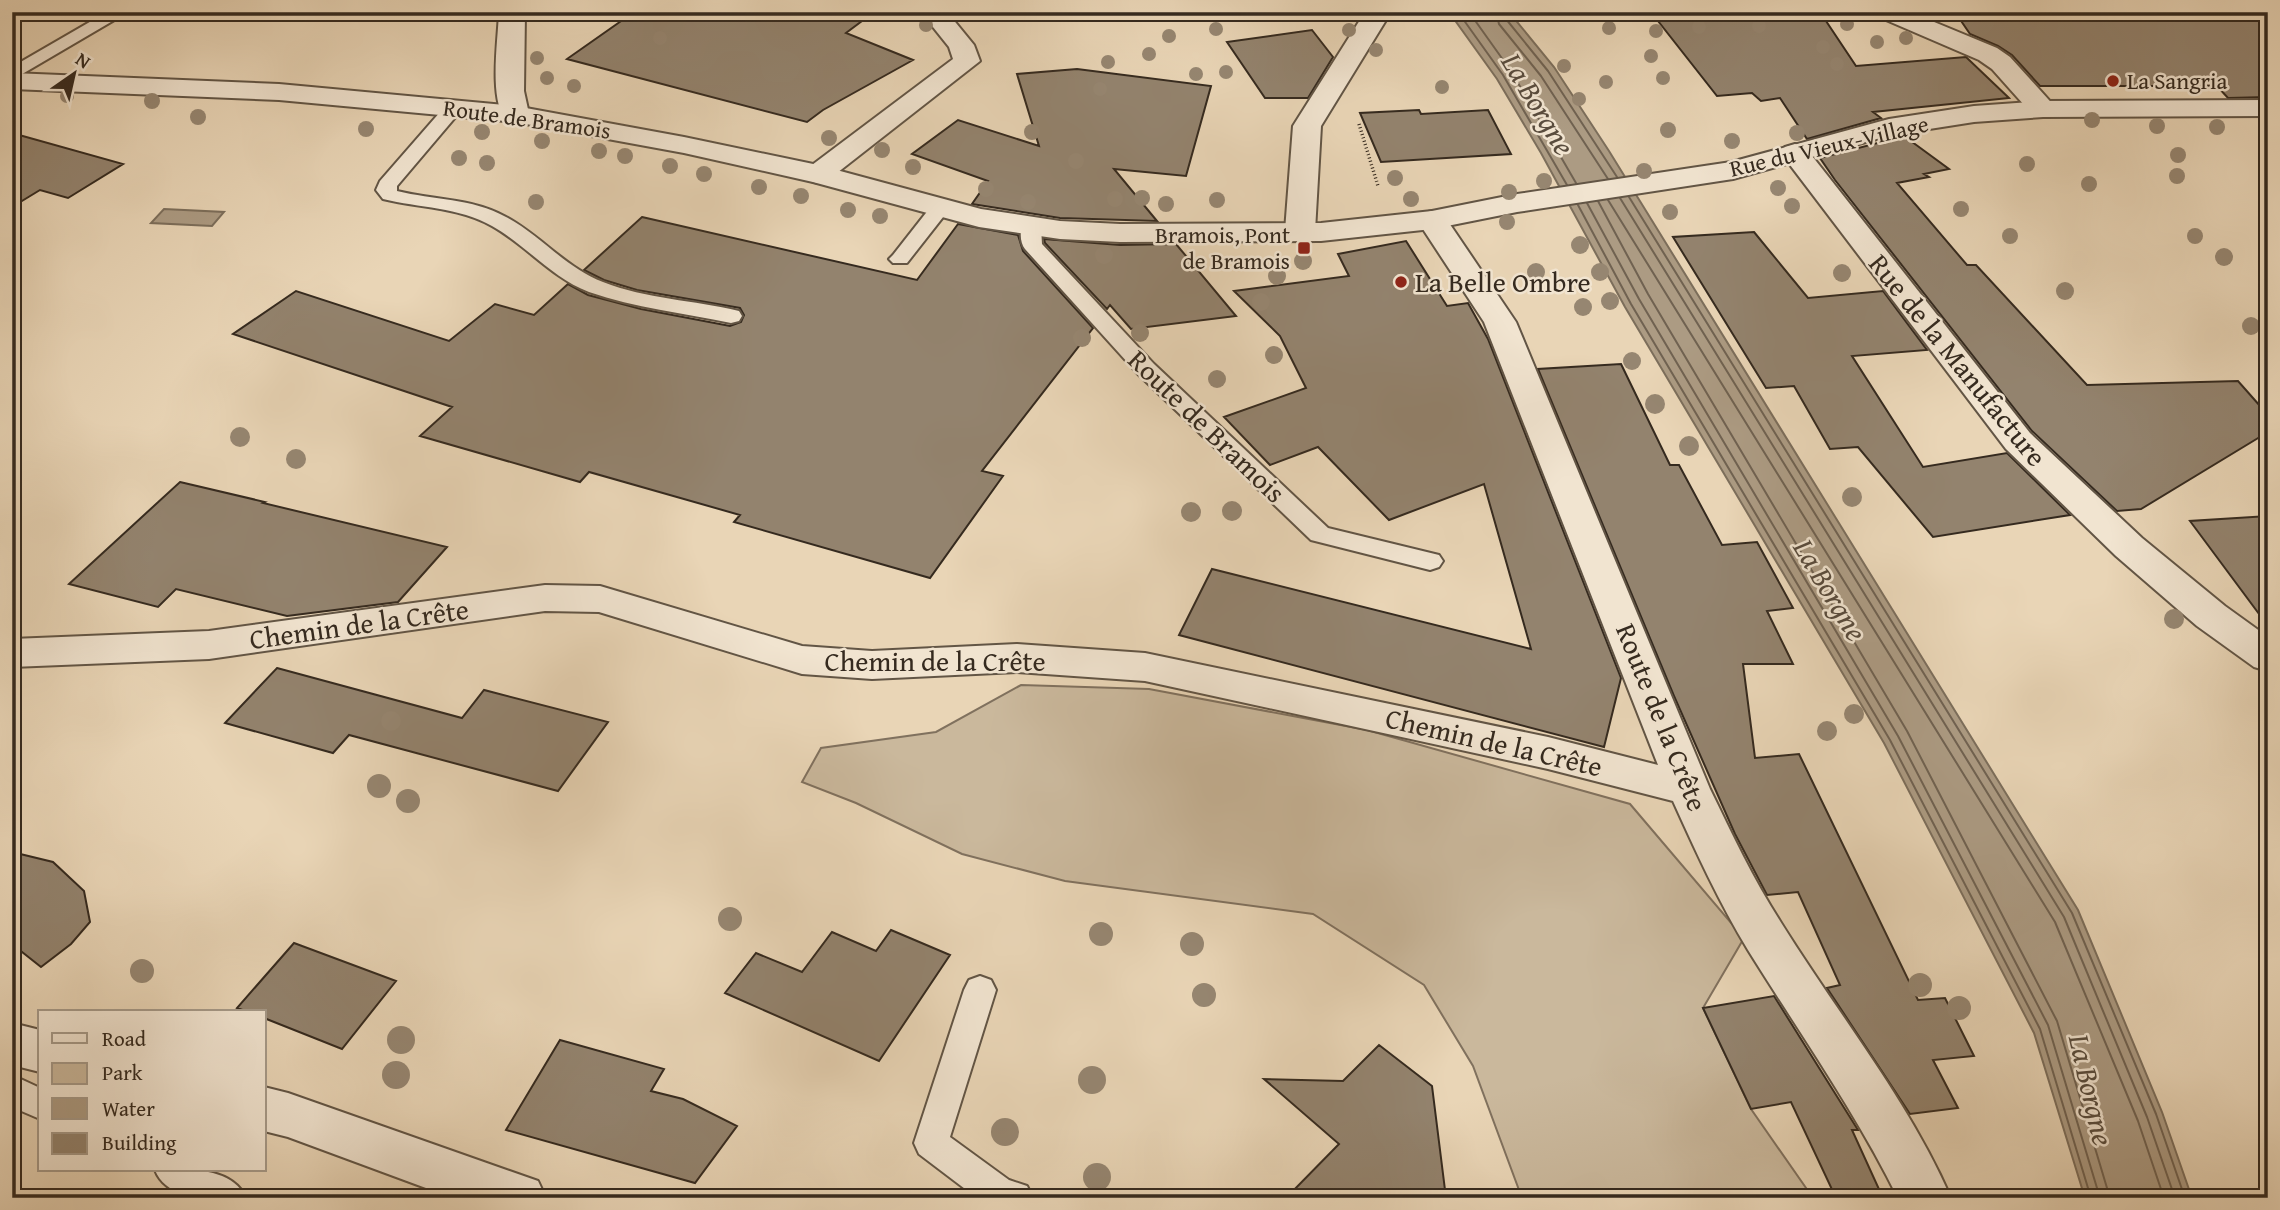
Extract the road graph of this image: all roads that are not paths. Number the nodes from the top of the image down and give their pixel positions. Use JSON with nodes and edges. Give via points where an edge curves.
{"nodes":[{"id":1,"x":120,"y":12,"type":"edge"},
{"id":2,"x":512,"y":12,"type":"edge"},
{"id":3,"x":933,"y":12,"type":"edge"},
{"id":4,"x":1378,"y":12,"type":"edge"},
{"id":5,"x":1888,"y":12,"type":"edge"},
{"id":6,"x":12,"y":75,"type":"edge"},
{"id":7,"x":12,"y":81,"type":"edge"},
{"id":8,"x":455,"y":107,"type":"junction"},
{"id":9,"x":2268,"y":108,"type":"edge"},
{"id":10,"x":2043,"y":109,"type":"junction"},
{"id":11,"x":515,"y":114,"type":"junction"},
{"id":12,"x":1795,"y":153,"type":"junction"},
{"id":13,"x":818,"y":174,"type":"junction"},
{"id":14,"x":1517,"y":203,"type":"joint"},
{"id":15,"x":940,"y":208,"type":"junction"},
{"id":16,"x":1432,"y":220,"type":"junction"},
{"id":17,"x":1031,"y":227,"type":"junction"},
{"id":18,"x":1300,"y":231,"type":"junction"},
{"id":19,"x":900,"y":259,"type":"dead end"},
{"id":20,"x":732,"y":316,"type":"dead end"},
{"id":21,"x":1430,"y":561,"type":"dead end"},
{"id":22,"x":12,"y":653,"type":"edge"},
{"id":23,"x":2268,"y":657,"type":"edge"},
{"id":24,"x":1689,"y":789,"type":"junction"},
{"id":25,"x":981,"y":990,"type":"dead end"},
{"id":26,"x":12,"y":1044,"type":"edge"},
{"id":27,"x":38,"y":1050,"type":"edge"},
{"id":28,"x":12,"y":1090,"type":"edge"},
{"id":29,"x":38,"y":1103,"type":"edge"},
{"id":30,"x":266,"y":1110,"type":"edge"},
{"id":31,"x":176,"y":1172,"type":"edge"},
{"id":32,"x":228,"y":1198,"type":"edge"},
{"id":33,"x":520,"y":1198,"type":"edge"},
{"id":34,"x":1015,"y":1198,"type":"edge"},
{"id":35,"x":1925,"y":1198,"type":"edge"}],
"edges":[{"from":1,"to":6,"type":"lane"},
{"from":2,"to":11,"type":"street","via":[[510,92]]},
{"from":3,"to":13,"type":"street","via":[[961,45],[967,61]]},
{"from":4,"to":18,"type":"street","via":[[1307,126]]},
{"from":5,"to":10,"type":"street","via":[[1988,54]]},
{"from":7,"to":8,"type":"street","name":"Route de Bramois","via":[[279,92]]},
{"from":8,"to":11,"type":"street","name":"Route de Bramois"},
{"from":8,"to":20,"type":"lane","via":[[387,185],[390,195],[484,214],[521,233],[583,281],[627,295]]},
{"from":9,"to":10,"type":"street","name":"Rue du Vieux-Village"},
{"from":10,"to":12,"type":"street","name":"Rue du Vieux-Village","via":[[1889,127]]},
{"from":11,"to":13,"type":"street","name":"Route de Bramois"},
{"from":12,"to":14,"type":"street","name":"Rue du Vieux-Village","via":[[1733,170]]},
{"from":12,"to":23,"type":"street","name":"Rue de la Manufacture","via":[[2018,441],[2129,547],[2211,617]]},
{"from":13,"to":15,"type":"street","name":"Route de Bramois"},
{"from":14,"to":16,"type":"street","name":"Route de Bramois"},
{"from":15,"to":17,"type":"street","name":"Route de Bramois"},
{"from":15,"to":19,"type":"lane"},
{"from":16,"to":18,"type":"street","name":"Route de Bramois"},
{"from":16,"to":24,"type":"street","name":"Route de la Crête","via":[[1500,322]]},
{"from":17,"to":18,"type":"street","name":"Route de Bramois","via":[[1120,233]]},
{"from":17,"to":21,"type":"lane","name":"Route de Bramois","via":[[1032,244],[1146,369],[1320,534]]},
{"from":22,"to":24,"type":"street","name":"Chemin de la Crête","via":[[209,645],[545,597],[600,599],[802,660],[872,665],[1017,658],[1145,667],[1548,752]]},
{"from":24,"to":35,"type":"street","name":"Route de la Crête","via":[[1763,934],[1890,1130]]},
{"from":25,"to":34,"type":"lane","via":[[931,1143],[1001,1195]]},
{"from":26,"to":27,"type":"street"},
{"from":28,"to":29,"type":"lane"},
{"from":30,"to":33,"type":"street"},
{"from":31,"to":32,"type":"lane"}]}
